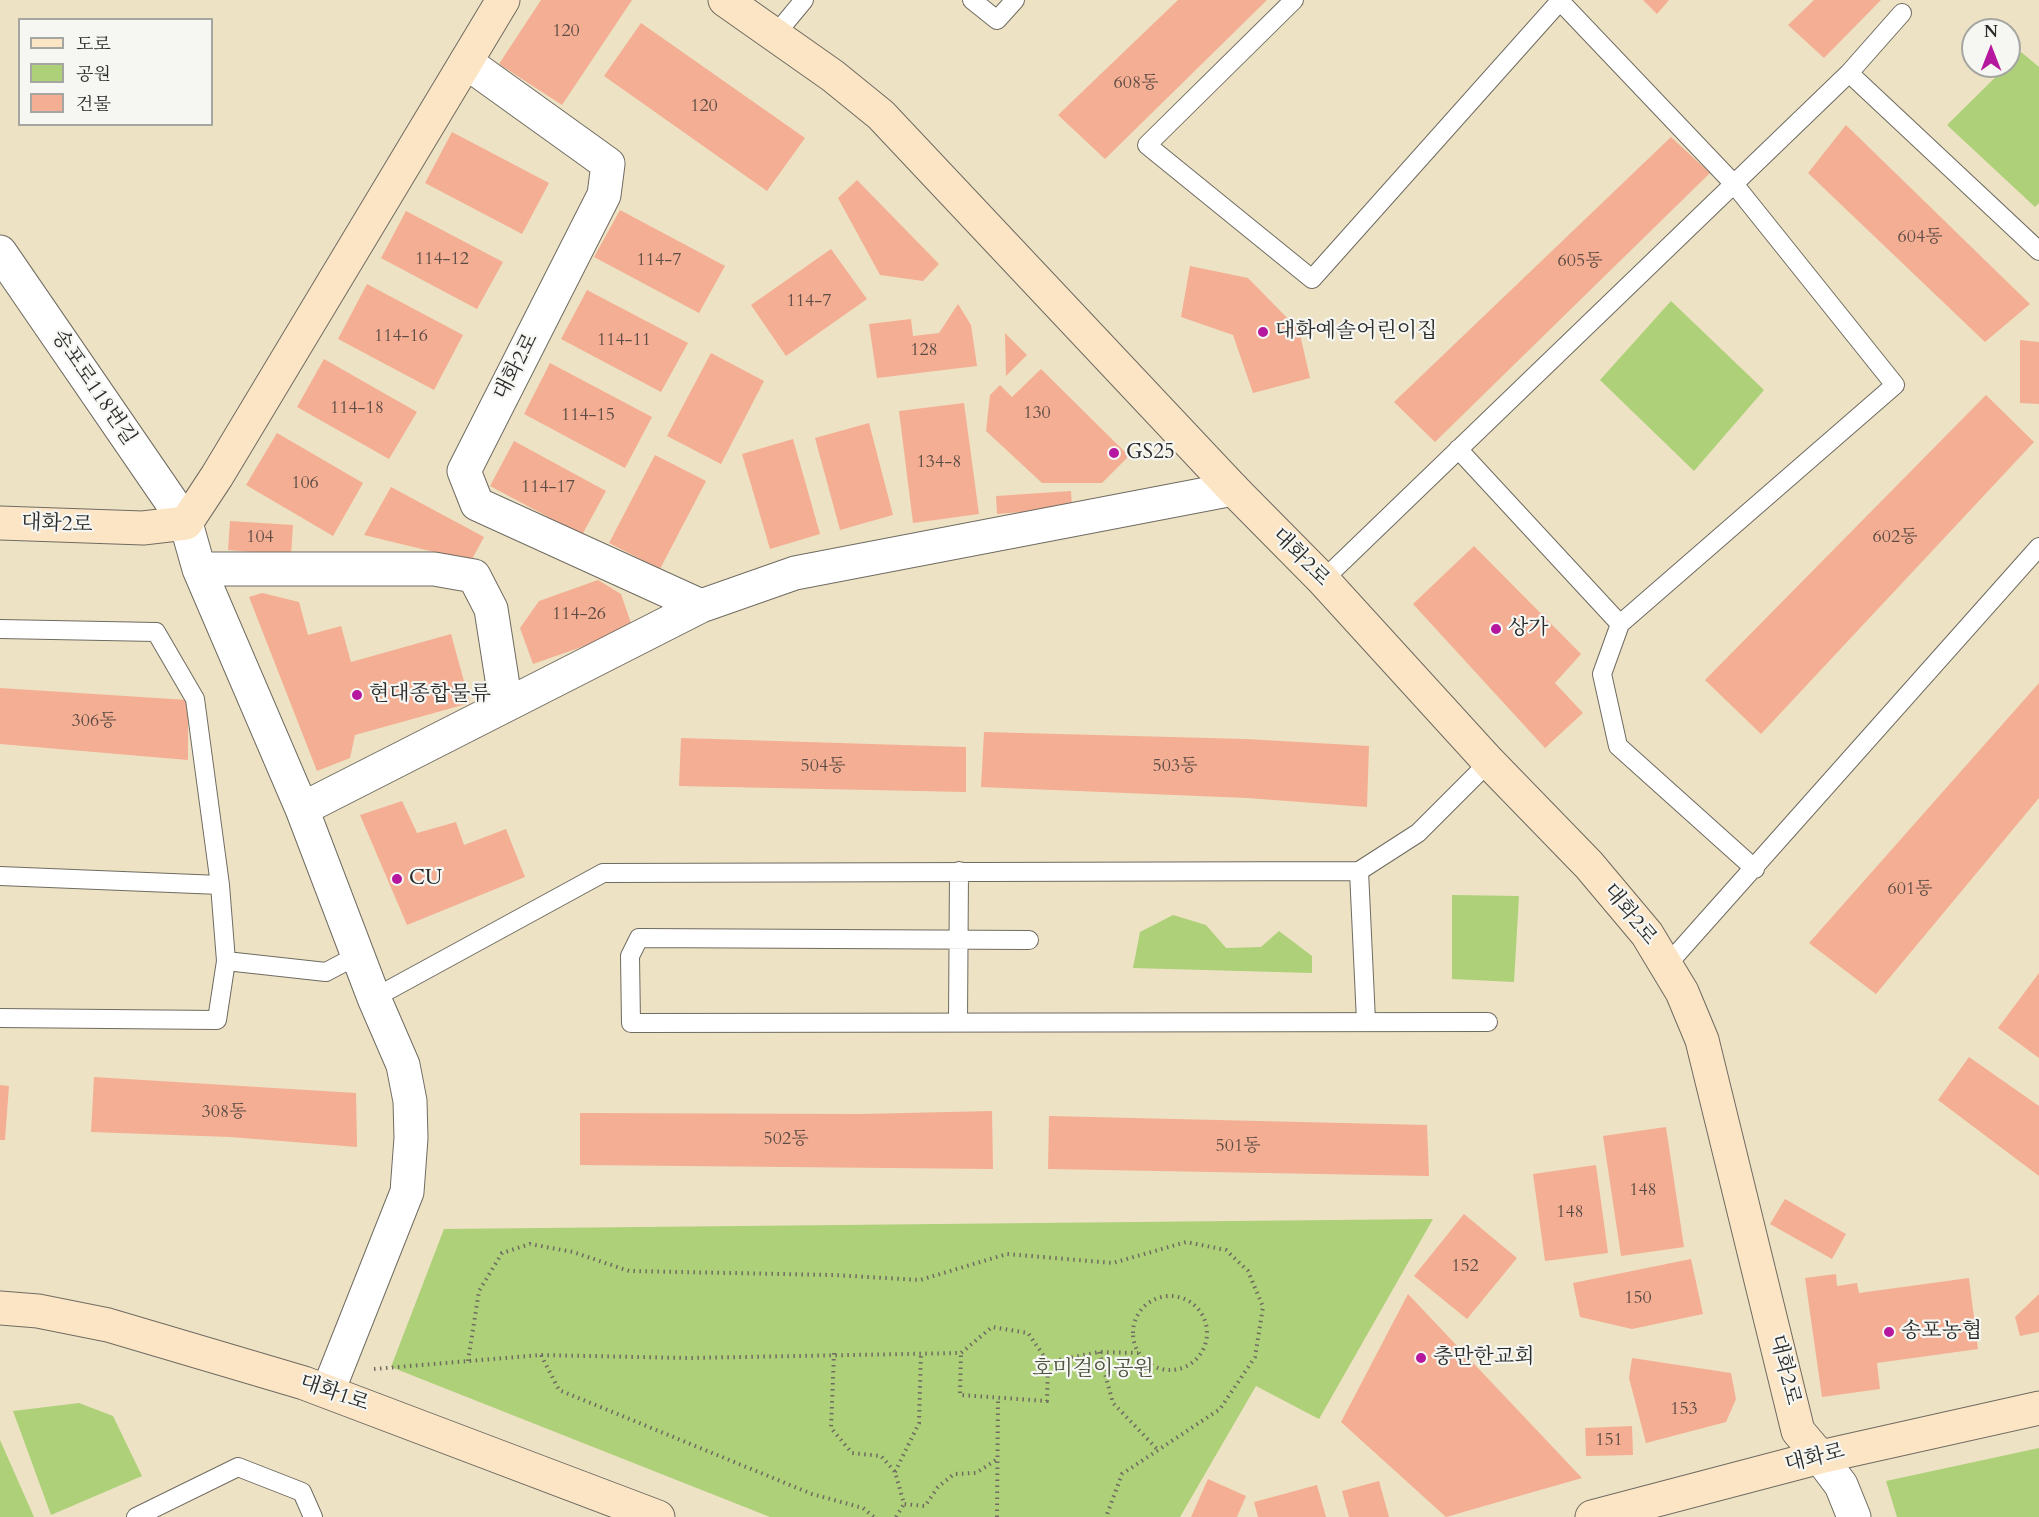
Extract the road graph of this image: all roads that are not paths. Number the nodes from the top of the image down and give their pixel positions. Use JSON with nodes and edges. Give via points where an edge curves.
{"nodes":[{"id":1,"x":503,"y":0,"type":"edge"},
{"id":2,"x":725,"y":0,"type":"edge"},
{"id":3,"x":804,"y":0,"type":"edge"},
{"id":4,"x":972,"y":0,"type":"edge"},
{"id":5,"x":1015,"y":0,"type":"edge"},
{"id":6,"x":1294,"y":0,"type":"edge"},
{"id":7,"x":1560,"y":0,"type":"edge"},
{"id":8,"x":1902,"y":13,"type":"dead end"},
{"id":9,"x":775,"y":35,"type":"junction"},
{"id":10,"x":466,"y":62,"type":"junction"},
{"id":11,"x":1848,"y":73,"type":"junction"},
{"id":12,"x":1734,"y":184,"type":"junction"},
{"id":13,"x":2039,"y":251,"type":"edge"},
{"id":14,"x":0,"y":252,"type":"edge"},
{"id":15,"x":1458,"y":449,"type":"junction"},
{"id":16,"x":1233,"y":489,"type":"junction"},
{"id":17,"x":0,"y":523,"type":"edge"},
{"id":18,"x":186,"y":523,"type":"junction"},
{"id":19,"x":2039,"y":547,"type":"edge"},
{"id":20,"x":199,"y":569,"type":"junction"},
{"id":21,"x":1323,"y":580,"type":"junction"},
{"id":22,"x":701,"y":606,"type":"junction"},
{"id":23,"x":1620,"y":624,"type":"junction"},
{"id":24,"x":0,"y":629,"type":"edge"},
{"id":25,"x":506,"y":705,"type":"junction"},
{"id":26,"x":1489,"y":762,"type":"junction"},
{"id":27,"x":302,"y":809,"type":"junction"},
{"id":28,"x":1755,"y":869,"type":"junction"},
{"id":29,"x":958,"y":871,"type":"junction"},
{"id":30,"x":1359,"y":871,"type":"junction"},
{"id":31,"x":0,"y":876,"type":"edge"},
{"id":32,"x":220,"y":885,"type":"junction"},
{"id":33,"x":957,"y":939,"type":"junction"},
{"id":34,"x":1029,"y":940,"type":"dead end"},
{"id":35,"x":358,"y":955,"type":"junction"},
{"id":36,"x":226,"y":961,"type":"junction"},
{"id":37,"x":1667,"y":965,"type":"junction"},
{"id":38,"x":374,"y":998,"type":"junction"},
{"id":39,"x":0,"y":1018,"type":"edge"},
{"id":40,"x":958,"y":1021,"type":"junction"},
{"id":41,"x":1366,"y":1021,"type":"junction"},
{"id":42,"x":1488,"y":1022,"type":"dead end"},
{"id":43,"x":0,"y":1308,"type":"edge"},
{"id":44,"x":328,"y":1391,"type":"junction"},
{"id":45,"x":2039,"y":1408,"type":"edge"},
{"id":46,"x":1820,"y":1456,"type":"junction"},
{"id":47,"x":135,"y":1517,"type":"edge"},
{"id":48,"x":313,"y":1517,"type":"edge"},
{"id":49,"x":658,"y":1517,"type":"edge"},
{"id":50,"x":1592,"y":1517,"type":"edge"},
{"id":51,"x":1854,"y":1517,"type":"edge"}],
"edges":[{"from":1,"to":10,"type":"street"},
{"from":2,"to":9,"type":"street","name":"대화2로"},
{"from":3,"to":9,"type":"lane"},
{"from":4,"to":5,"type":"lane","via":[[997,20]]},
{"from":6,"to":7,"type":"lane","via":[[1147,145],[1312,279]]},
{"from":7,"to":12,"type":"lane"},
{"from":8,"to":11,"type":"lane"},
{"from":9,"to":16,"type":"street","name":"대화2로","via":[[881,115]]},
{"from":10,"to":18,"type":"street"},
{"from":10,"to":22,"type":"street","name":"대화2로","via":[[608,164],[604,195],[464,471],[477,504]]},
{"from":11,"to":12,"type":"lane"},
{"from":11,"to":13,"type":"lane"},
{"from":12,"to":15,"type":"lane"},
{"from":12,"to":23,"type":"lane","via":[[1895,385]]},
{"from":14,"to":18,"type":"street","name":"송포로118번길"},
{"from":15,"to":21,"type":"lane"},
{"from":15,"to":23,"type":"lane"},
{"from":16,"to":21,"type":"street","name":"대화2로"},
{"from":16,"to":22,"type":"street","via":[[795,573]]},
{"from":17,"to":18,"type":"street","name":"대화2로","via":[[143,528]]},
{"from":18,"to":20,"type":"street","name":"송포로118번길"},
{"from":19,"to":28,"type":"lane"},
{"from":20,"to":25,"type":"street","via":[[434,569],[474,576],[490,609]]},
{"from":20,"to":27,"type":"street","name":"송포로118번길"},
{"from":21,"to":26,"type":"street","name":"대화2로"},
{"from":22,"to":25,"type":"street"},
{"from":23,"to":28,"type":"lane","via":[[1602,674],[1618,746]]},
{"from":24,"to":32,"type":"lane","via":[[156,632],[195,699]]},
{"from":25,"to":27,"type":"street"},
{"from":26,"to":30,"type":"lane","via":[[1418,833]]},
{"from":26,"to":37,"type":"street","name":"대화2로","via":[[1589,865],[1647,933]]},
{"from":27,"to":35,"type":"street","name":"송포로118번길"},
{"from":28,"to":37,"type":"lane"},
{"from":29,"to":30,"type":"lane"},
{"from":29,"to":33,"type":"lane"},
{"from":29,"to":38,"type":"lane","via":[[603,873]]},
{"from":30,"to":41,"type":"lane"},
{"from":31,"to":32,"type":"lane"},
{"from":32,"to":36,"type":"lane"},
{"from":33,"to":34,"type":"lane"},
{"from":33,"to":40,"type":"lane"},
{"from":33,"to":40,"type":"lane","via":[[639,938],[630,956],[631,1023]]},
{"from":35,"to":36,"type":"lane","via":[[326,972]]},
{"from":35,"to":38,"type":"street","name":"송포로118번길"},
{"from":36,"to":39,"type":"lane","via":[[217,1020]]},
{"from":37,"to":46,"type":"street","name":"대화2로","via":[[1694,1018],[1709,1064],[1798,1431]]},
{"from":38,"to":44,"type":"street","name":"송포로118번길","via":[[403,1065],[410,1101],[410,1168],[399,1216]]},
{"from":40,"to":41,"type":"lane"},
{"from":41,"to":42,"type":"lane"},
{"from":43,"to":44,"type":"street","name":"대화1로","via":[[108,1325]]},
{"from":44,"to":49,"type":"street","name":"대화1로"},
{"from":45,"to":46,"type":"street","name":"대화로"},
{"from":46,"to":50,"type":"street","name":"대화로"},
{"from":46,"to":51,"type":"street","via":[[1841,1485]]},
{"from":47,"to":48,"type":"lane","via":[[238,1467],[302,1491]]}]}
